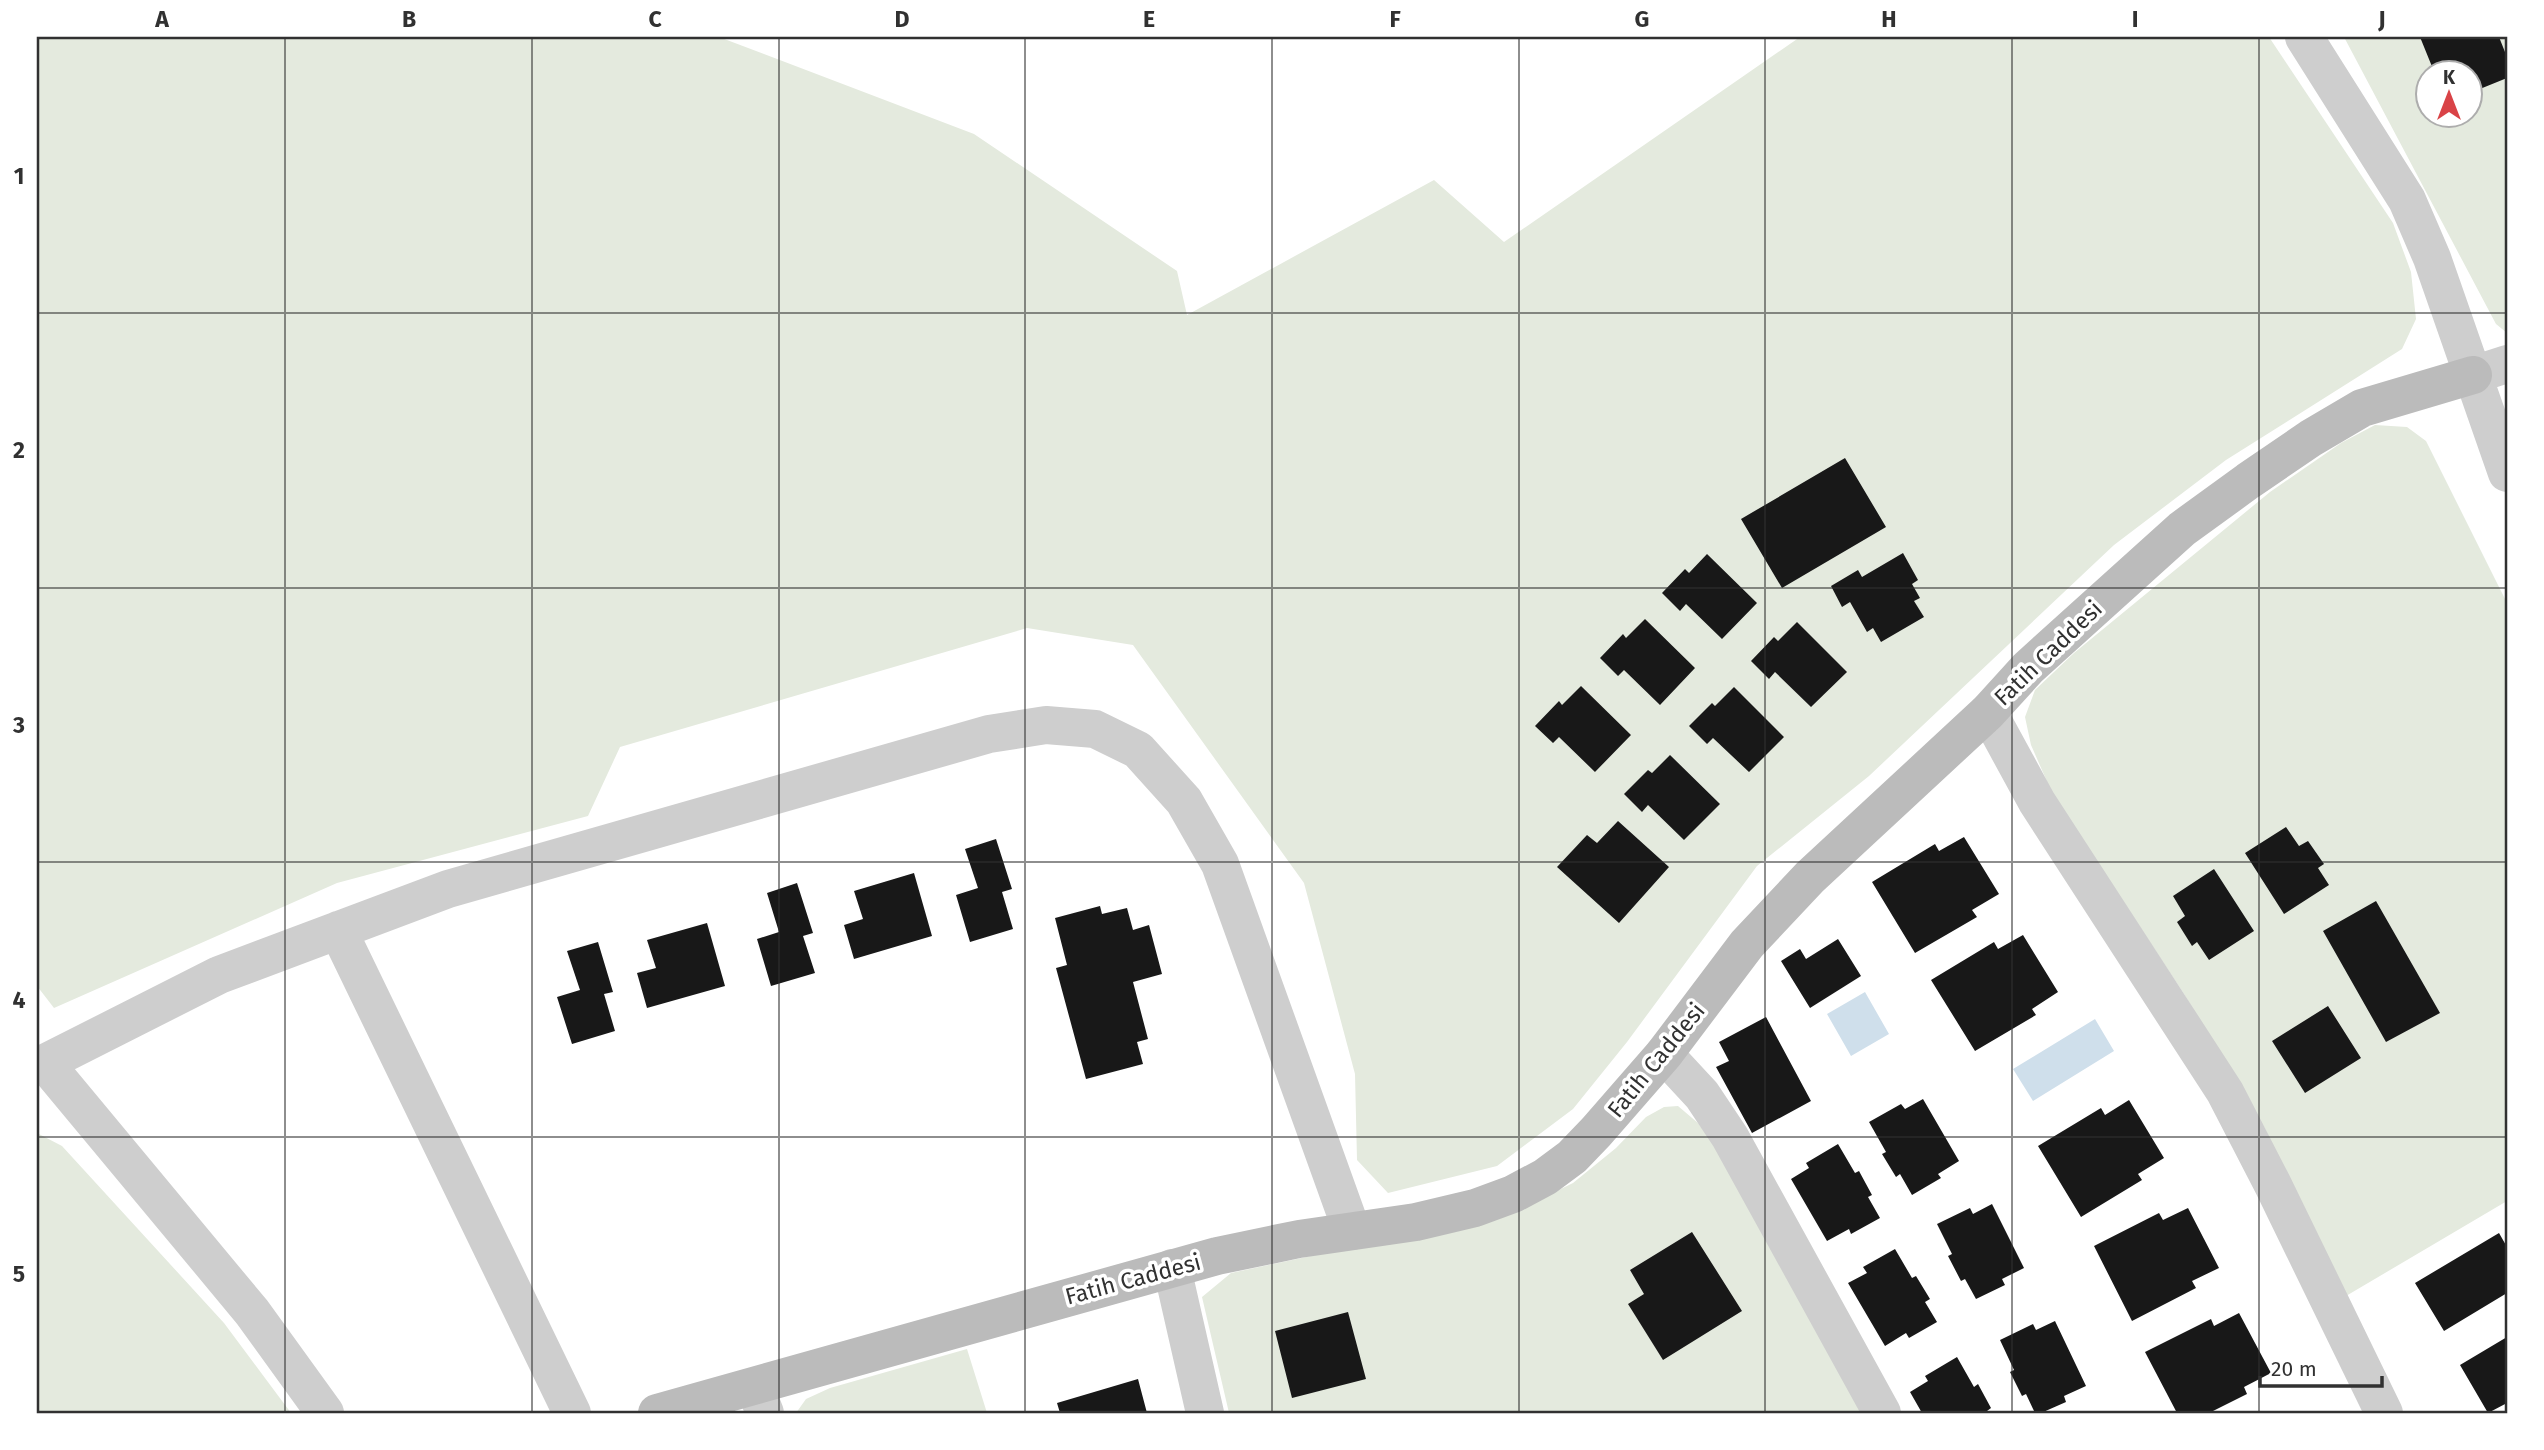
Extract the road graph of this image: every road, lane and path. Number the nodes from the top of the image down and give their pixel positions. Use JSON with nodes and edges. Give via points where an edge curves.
{"nodes":[{"id":1,"x":2304,"y":37,"type":"edge"},
{"id":2,"x":2490,"y":369,"type":"edge"},
{"id":3,"x":2498,"y":412,"type":"edge"},
{"id":4,"x":2507,"y":473,"type":"edge"},
{"id":5,"x":1988,"y":712,"type":"junction"},
{"id":6,"x":338,"y":930,"type":"junction"},
{"id":7,"x":1664,"y":1054,"type":"junction"},
{"id":8,"x":39,"y":1061,"type":"edge"},
{"id":9,"x":1352,"y":1231,"type":"junction"},
{"id":10,"x":1172,"y":1268,"type":"junction"},
{"id":11,"x":760,"y":1400,"type":"edge"},
{"id":12,"x":325,"y":1413,"type":"edge"},
{"id":13,"x":572,"y":1413,"type":"edge"},
{"id":14,"x":657,"y":1413,"type":"edge"},
{"id":15,"x":1205,"y":1413,"type":"edge"},
{"id":16,"x":1882,"y":1413,"type":"edge"},
{"id":17,"x":2384,"y":1413,"type":"edge"}],
"edges":[{"from":1,"to":2,"type":"street","via":[[2407,200]]},
{"from":2,"to":3,"type":"street"},
{"from":2,"to":5,"type":"street","name":"Fatih Caddesi","via":[[2362,408],[2248,481],[2182,529],[2112,590]]},
{"from":3,"to":4,"type":"street"},
{"from":5,"to":7,"type":"street","name":"Fatih Caddesi","via":[[1810,877],[1747,944]]},
{"from":5,"to":17,"type":"street","via":[[2037,802],[2225,1093]]},
{"from":6,"to":8,"type":"street","via":[[219,975]]},
{"from":6,"to":9,"type":"street","via":[[448,889],[989,734],[1046,725],[1096,729],[1138,750],[1184,801],[1220,864]]},
{"from":6,"to":13,"type":"street"},
{"from":7,"to":9,"type":"street","name":"Fatih Caddesi","via":[[1597,1132],[1545,1177],[1475,1208]]},
{"from":7,"to":16,"type":"street","via":[[1702,1095],[1730,1137]]},
{"from":8,"to":12,"type":"street","via":[[252,1312]]},
{"from":9,"to":10,"type":"street","name":"Fatih Caddesi"},
{"from":10,"to":11,"type":"street","name":"Fatih Caddesi"},
{"from":10,"to":15,"type":"street"},
{"from":11,"to":14,"type":"street","name":"Fatih Caddesi"}]}
